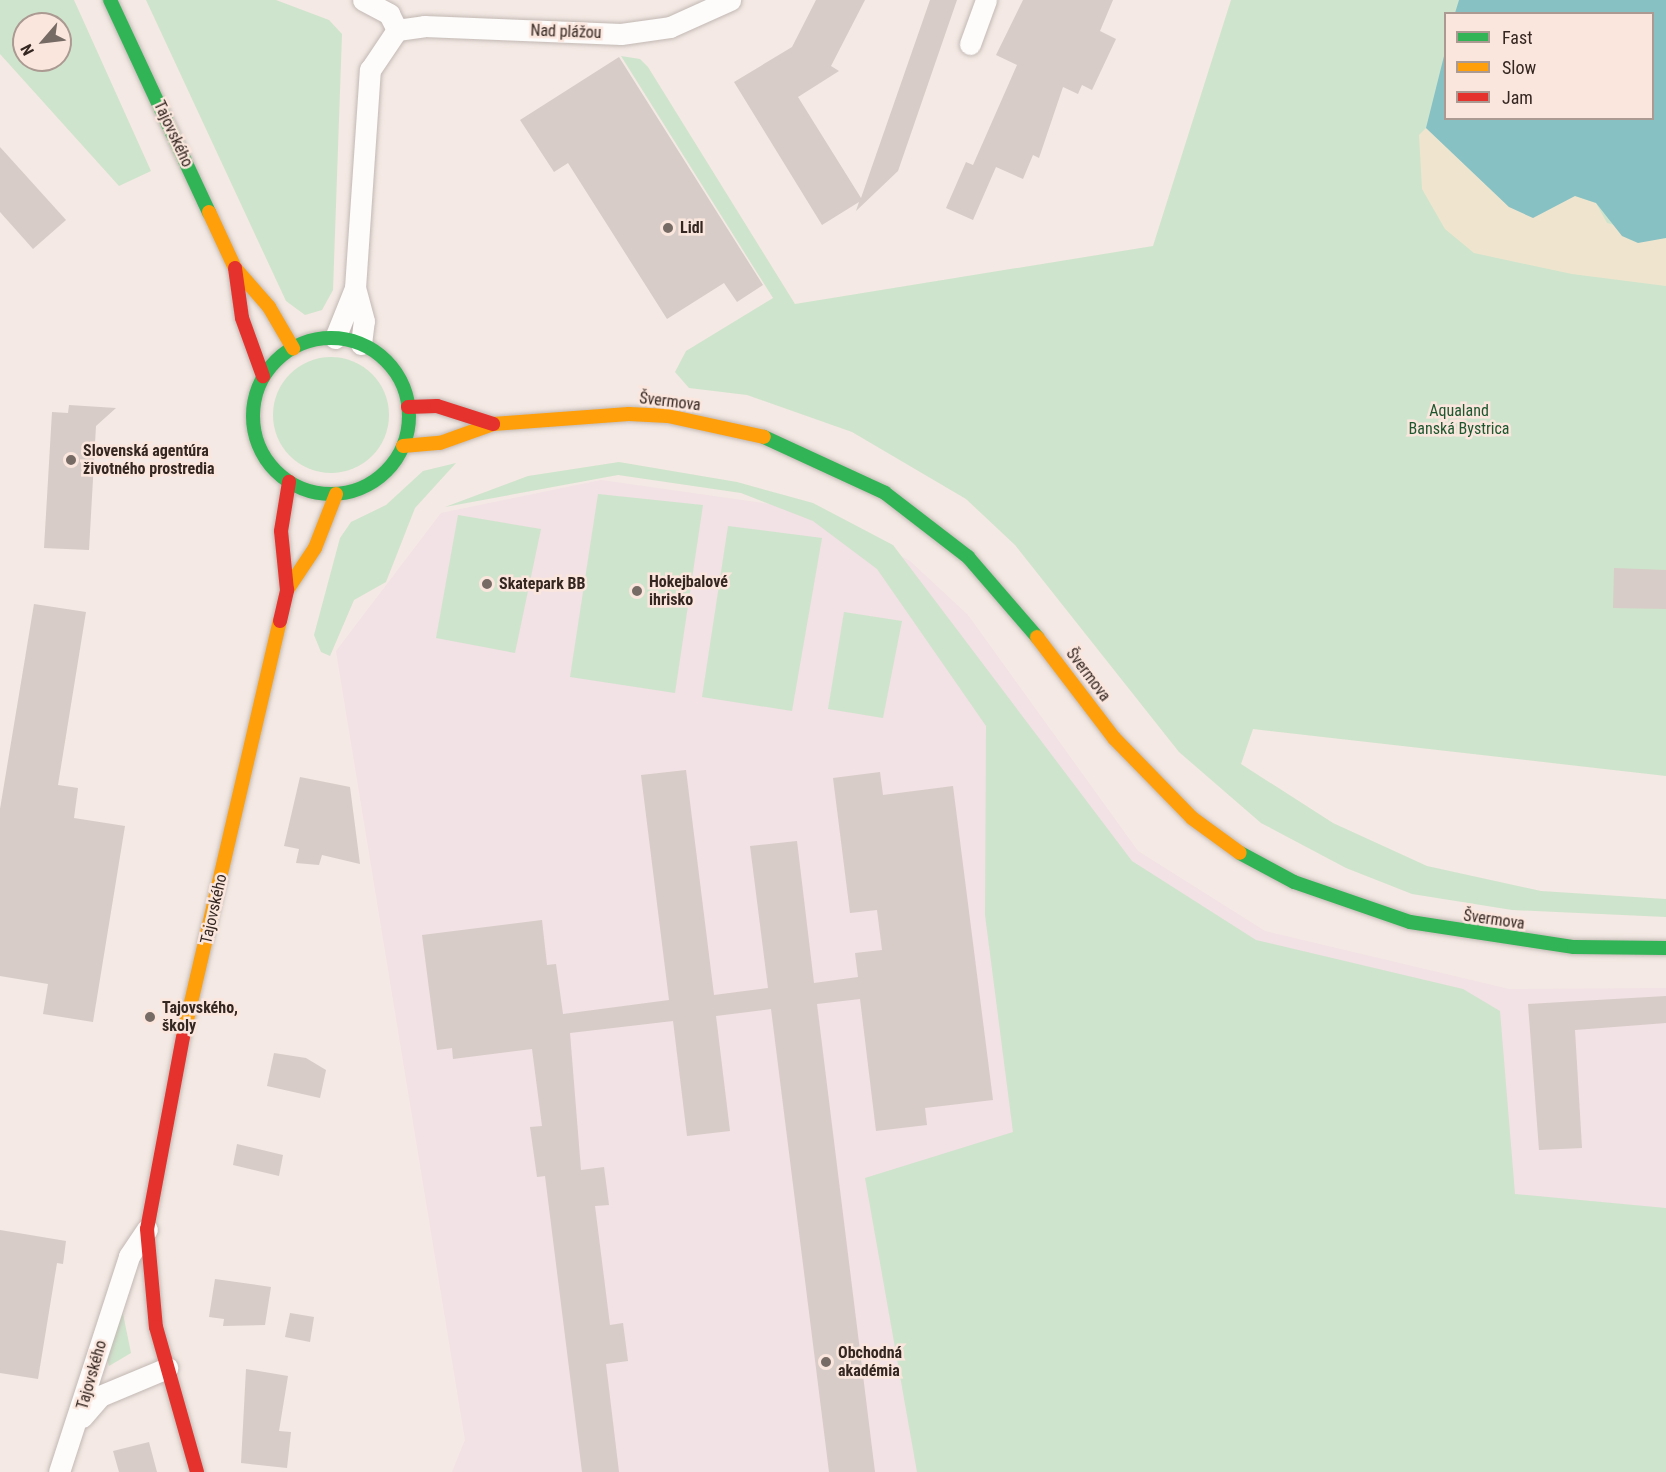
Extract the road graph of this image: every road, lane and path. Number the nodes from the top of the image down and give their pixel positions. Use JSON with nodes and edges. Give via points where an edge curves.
{"nodes":[{"id":1,"x":110,"y":0,"type":"edge"},
{"id":2,"x":363,"y":0,"type":"edge"},
{"id":3,"x":730,"y":0,"type":"edge"},
{"id":4,"x":986,"y":0,"type":"edge"},
{"id":5,"x":397,"y":30,"type":"junction"},
{"id":6,"x":970,"y":44,"type":"dead end"},
{"id":7,"x":235,"y":268,"type":"junction"},
{"id":8,"x":355,"y":288,"type":"junction"},
{"id":9,"x":335,"y":338,"type":"junction"},
{"id":10,"x":361,"y":344,"type":"junction"},
{"id":11,"x":293,"y":348,"type":"junction"},
{"id":12,"x":263,"y":376,"type":"junction"},
{"id":13,"x":408,"y":407,"type":"junction"},
{"id":14,"x":493,"y":424,"type":"junction"},
{"id":15,"x":403,"y":446,"type":"junction"},
{"id":16,"x":289,"y":482,"type":"junction"},
{"id":17,"x":336,"y":494,"type":"junction"},
{"id":18,"x":287,"y":590,"type":"junction"},
{"id":19,"x":1666,"y":948,"type":"edge"},
{"id":20,"x":147,"y":1229,"type":"junction"},
{"id":21,"x":167,"y":1368,"type":"junction"},
{"id":22,"x":78,"y":1422,"type":"junction"},
{"id":23,"x":59,"y":1472,"type":"edge"},
{"id":24,"x":197,"y":1472,"type":"edge"}],
"edges":[{"from":1,"to":7,"type":"main road","name":"Tajovského"},
{"from":2,"to":5,"type":"street","via":[[389,14]]},
{"from":3,"to":5,"type":"street","name":"Nad plážou","via":[[670,27],[621,34],[424,26]]},
{"from":4,"to":6,"type":"street"},
{"from":5,"to":8,"type":"street","via":[[370,70]]},
{"from":7,"to":11,"type":"main road","name":"Tajovského","via":[[269,308]]},
{"from":7,"to":12,"type":"main road","name":"Tajovského","via":[[242,318]]},
{"from":8,"to":9,"type":"street"},
{"from":8,"to":10,"type":"street","via":[[364,321]]},
{"from":9,"to":10,"type":"main road"},
{"from":9,"to":11,"type":"main road"},
{"from":10,"to":13,"type":"main road","via":[[392,369]]},
{"from":11,"to":12,"type":"main road"},
{"from":12,"to":16,"type":"main road","via":[[254,404],[255,433],[271,466]]},
{"from":13,"to":14,"type":"main road","name":"Švermova","via":[[437,406]]},
{"from":13,"to":15,"type":"main road"},
{"from":14,"to":15,"type":"main road","name":"Švermova","via":[[440,443]]},
{"from":14,"to":19,"type":"main road","name":"Švermova","via":[[668,416],[780,441],[834,465],[885,493],[968,557],[1011,602],[1114,738],[1192,818],[1253,862],[1342,901],[1410,922],[1574,947]]},
{"from":15,"to":17,"type":"main road","via":[[380,476]]},
{"from":16,"to":17,"type":"main road"},
{"from":16,"to":18,"type":"main road","name":"Tajovského","via":[[281,531]]},
{"from":17,"to":18,"type":"main road","name":"Tajovského","via":[[315,548]]},
{"from":18,"to":20,"type":"main road","name":"Tajovského","via":[[166,1112]]},
{"from":20,"to":21,"type":"main road","name":"Tajovského","via":[[156,1327]]},
{"from":20,"to":22,"type":"street","name":"Tajovského","via":[[121,1277]]},
{"from":21,"to":22,"type":"street","name":"Tajovského","via":[[100,1396]]},
{"from":21,"to":24,"type":"main road","name":"Tajovského"},
{"from":22,"to":23,"type":"street","name":"Tajovského"}]}
